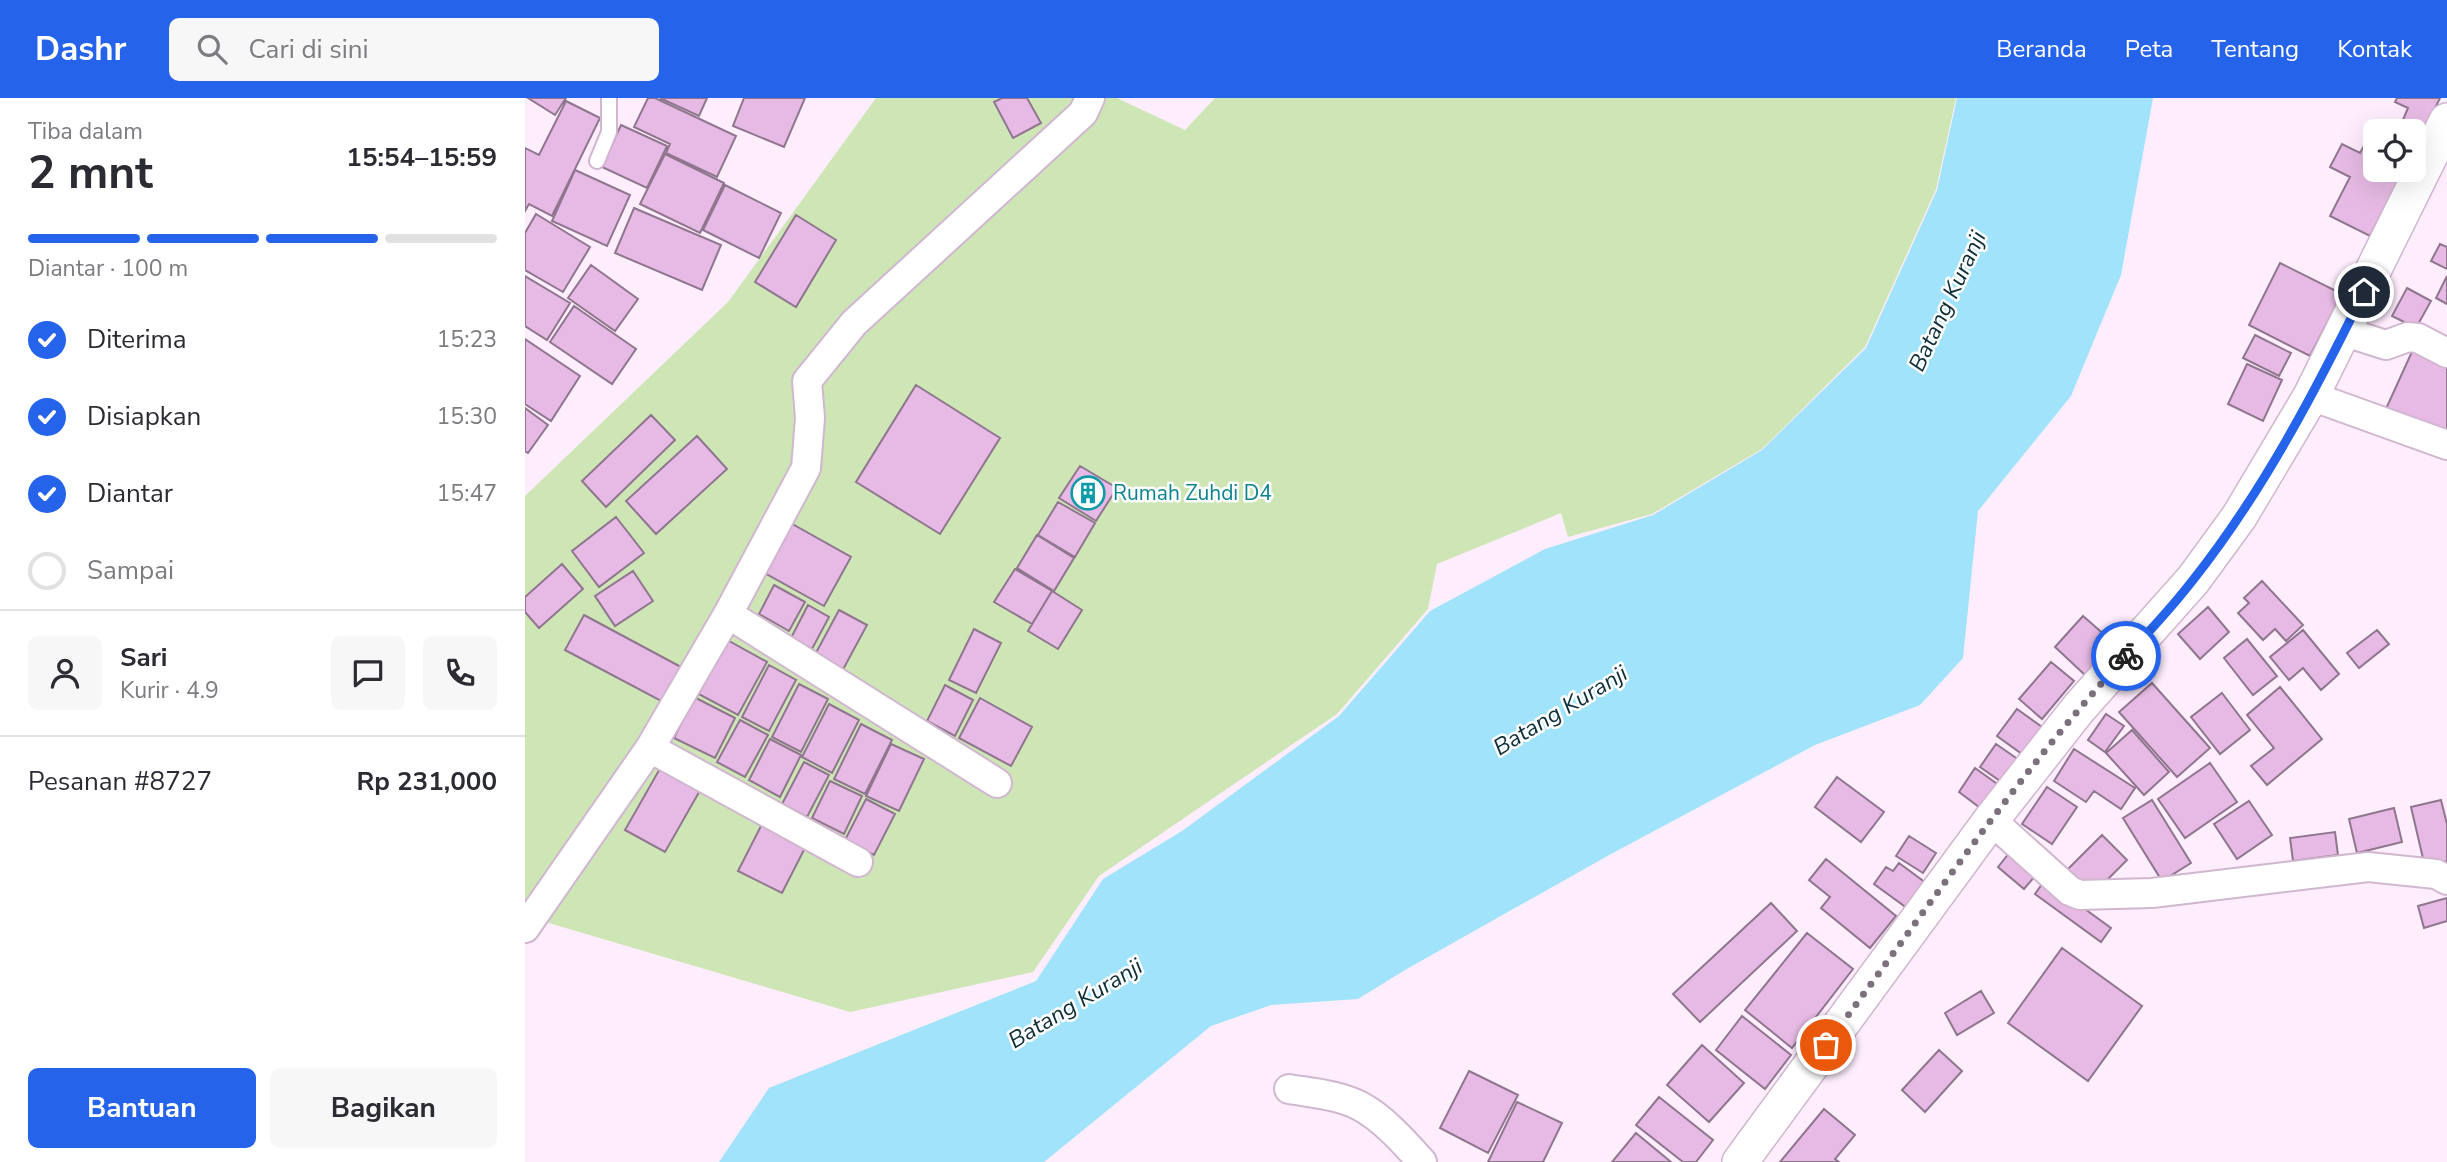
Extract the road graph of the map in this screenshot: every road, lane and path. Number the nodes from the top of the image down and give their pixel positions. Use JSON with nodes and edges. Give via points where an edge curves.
{"nodes":[{"id":1,"x":609,"y":98,"type":"edge"},
{"id":2,"x":1090,"y":98,"type":"edge"},
{"id":3,"x":2447,"y":121,"type":"edge"},
{"id":4,"x":597,"y":161,"type":"dead end"},
{"id":5,"x":2345,"y":331,"type":"junction"},
{"id":6,"x":2447,"y":353,"type":"edge"},
{"id":7,"x":2311,"y":396,"type":"junction"},
{"id":8,"x":2447,"y":445,"type":"edge"},
{"id":9,"x":728,"y":614,"type":"junction"},
{"id":10,"x":650,"y":748,"type":"junction"},
{"id":11,"x":997,"y":783,"type":"dead end"},
{"id":12,"x":1991,"y":820,"type":"junction"},
{"id":13,"x":858,"y":862,"type":"dead end"},
{"id":14,"x":2447,"y":880,"type":"edge"},
{"id":15,"x":525,"y":928,"type":"edge"},
{"id":16,"x":1289,"y":1089,"type":"dead end"},
{"id":17,"x":1422,"y":1162,"type":"edge"},
{"id":18,"x":1740,"y":1162,"type":"edge"}],
"edges":[{"from":1,"to":4,"type":"lane","via":[[609,132]]},
{"from":2,"to":9,"type":"street","via":[[1083,113],[854,323],[807,381],[806,468]]},
{"from":3,"to":5,"type":"street"},
{"from":5,"to":6,"type":"street","via":[[2386,345],[2418,338]]},
{"from":5,"to":7,"type":"street"},
{"from":7,"to":8,"type":"street"},
{"from":7,"to":12,"type":"street","via":[[2239,517],[2193,580],[2079,708]]},
{"from":9,"to":10,"type":"street"},
{"from":9,"to":11,"type":"street"},
{"from":10,"to":13,"type":"street"},
{"from":10,"to":15,"type":"street"},
{"from":12,"to":14,"type":"street","via":[[2080,895],[2152,893],[2368,867],[2437,874]]},
{"from":12,"to":18,"type":"street"},
{"from":16,"to":17,"type":"street","via":[[1361,1107]]}]}
